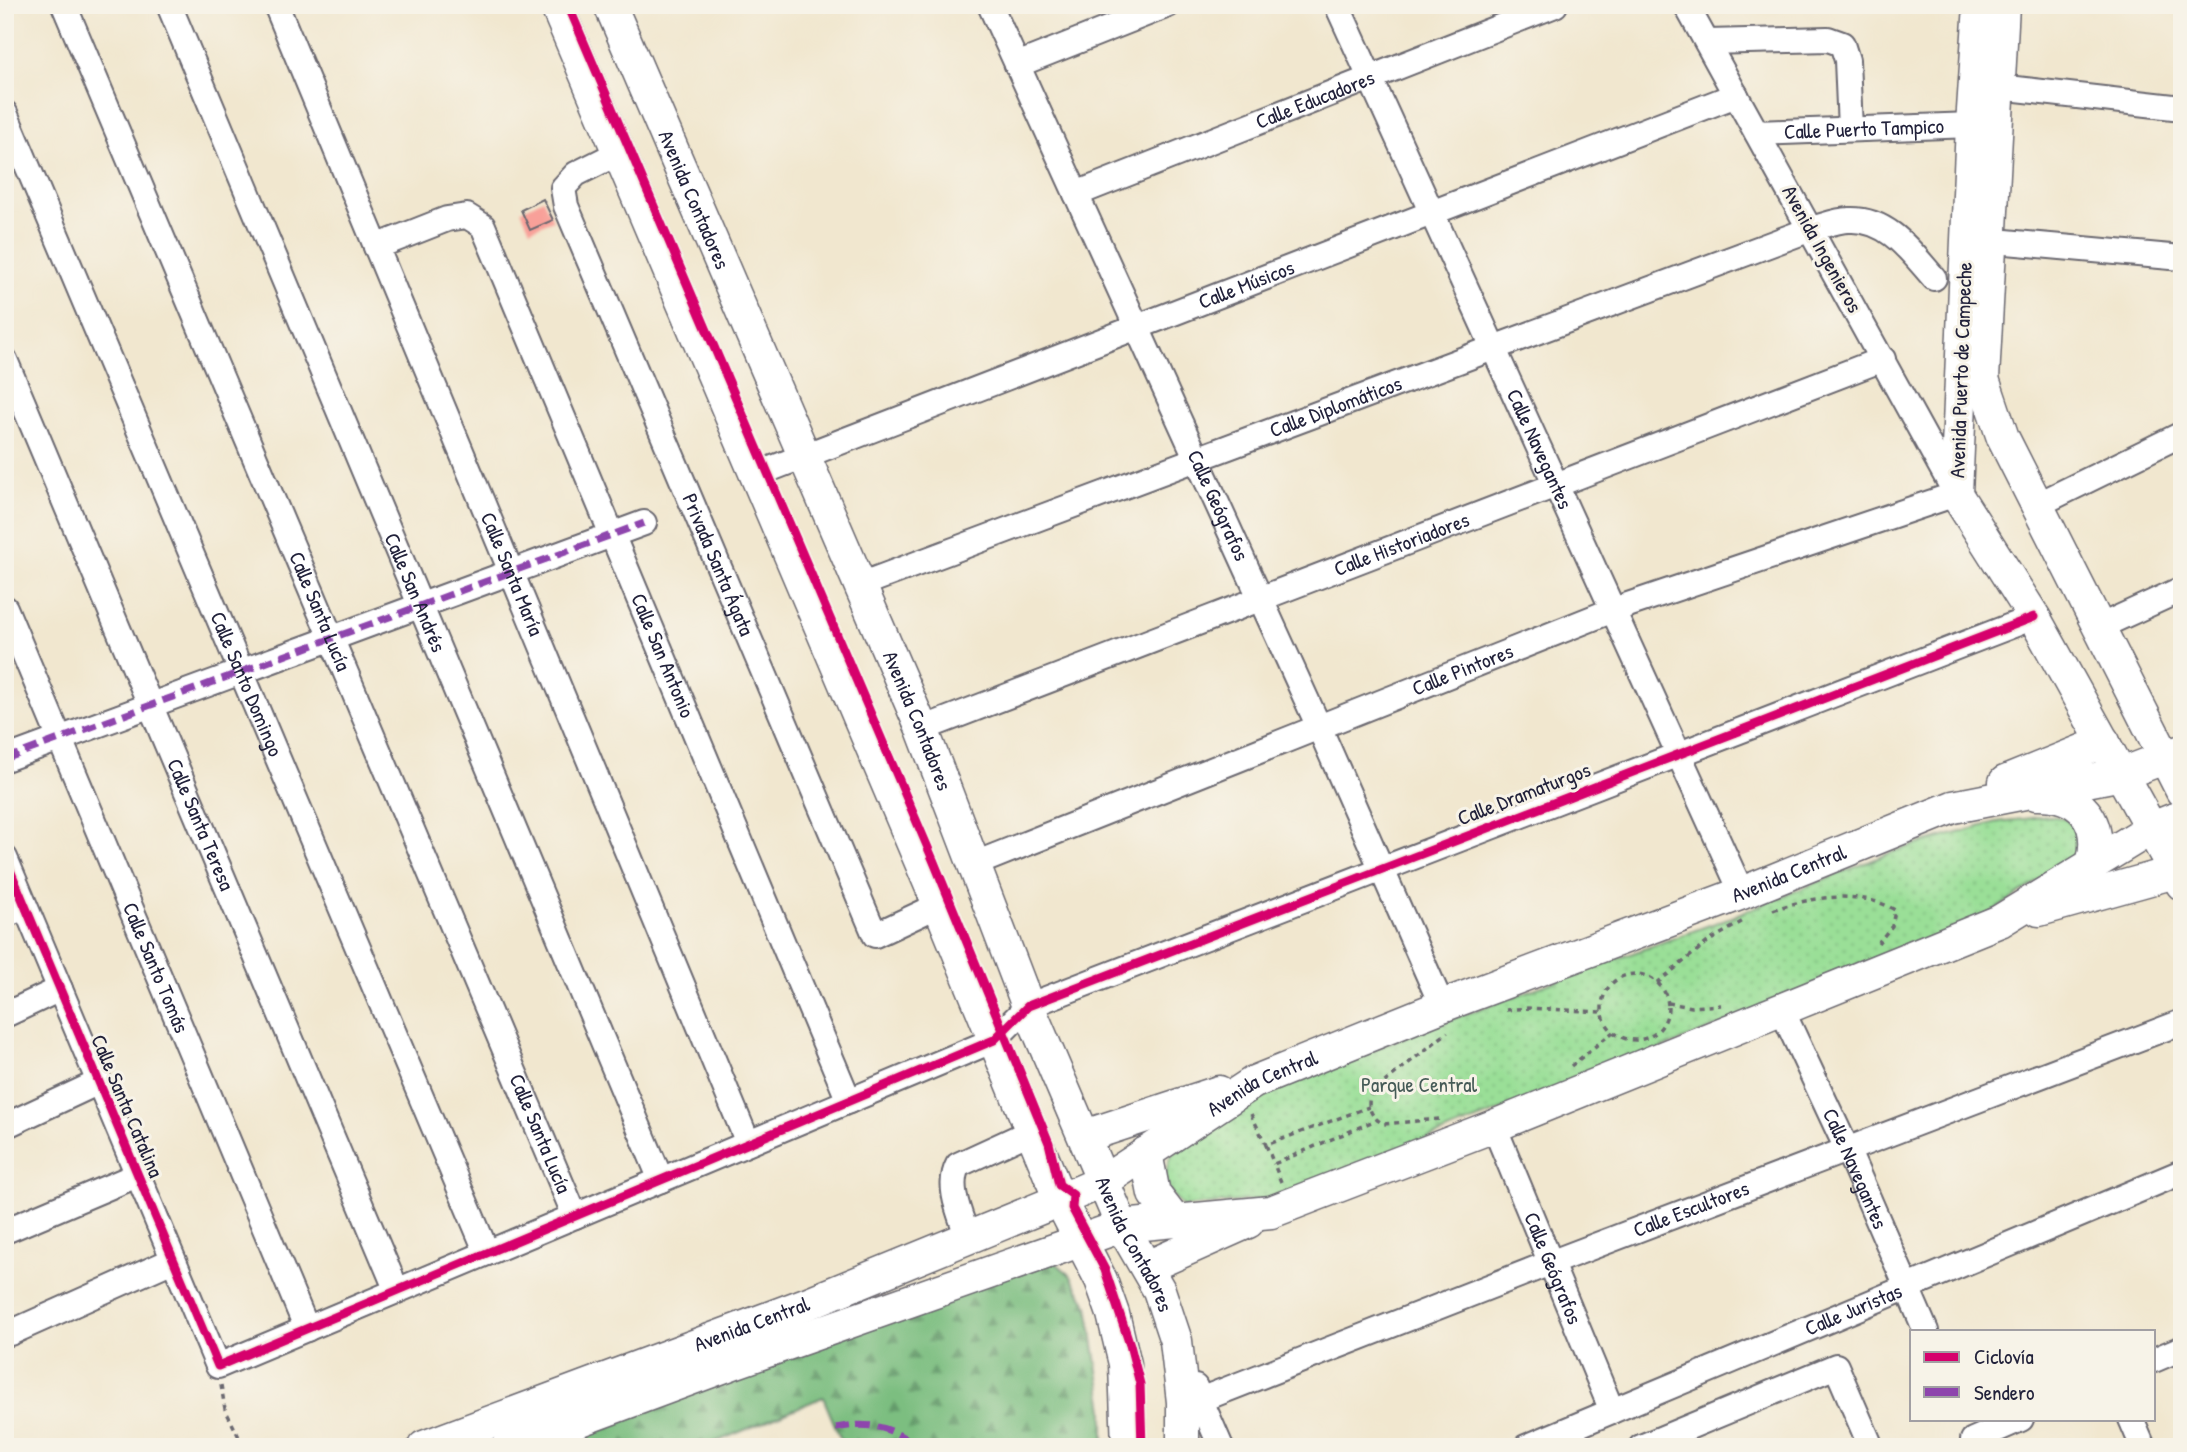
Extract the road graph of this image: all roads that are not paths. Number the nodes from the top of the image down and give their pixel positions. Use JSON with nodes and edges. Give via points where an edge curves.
{"nodes":[{"id":1,"x":64,"y":5,"type":"edge"},
{"id":2,"x":169,"y":5,"type":"edge"},
{"id":3,"x":276,"y":5,"type":"edge"},
{"id":4,"x":556,"y":5,"type":"edge"},
{"id":5,"x":610,"y":5,"type":"edge"},
{"id":6,"x":990,"y":5,"type":"edge"},
{"id":7,"x":1168,"y":5,"type":"edge"},
{"id":8,"x":1336,"y":5,"type":"edge"},
{"id":9,"x":1555,"y":5,"type":"edge"},
{"id":10,"x":1686,"y":5,"type":"edge"},
{"id":11,"x":1980,"y":5,"type":"edge"},
{"id":12,"x":2003,"y":5,"type":"edge"},
{"id":13,"x":1707,"y":42,"type":"junction"},
{"id":14,"x":1017,"y":65,"type":"junction"},
{"id":15,"x":1370,"y":78,"type":"junction"},
{"id":16,"x":1999,"y":87,"type":"junction"},
{"id":17,"x":1736,"y":95,"type":"junction"},
{"id":18,"x":2182,"y":108,"type":"edge"},
{"id":19,"x":5,"y":113,"type":"edge"},
{"id":20,"x":1972,"y":125,"type":"junction"},
{"id":21,"x":1850,"y":129,"type":"junction"},
{"id":22,"x":1757,"y":133,"type":"junction"},
{"id":23,"x":618,"y":153,"type":"junction"},
{"id":24,"x":1076,"y":194,"type":"junction"},
{"id":25,"x":1431,"y":211,"type":"junction"},
{"id":26,"x":1811,"y":229,"type":"junction"},
{"id":27,"x":1979,"y":239,"type":"junction"},
{"id":28,"x":376,"y":247,"type":"junction"},
{"id":29,"x":2182,"y":258,"type":"edge"},
{"id":30,"x":1934,"y":278,"type":"dead end"},
{"id":31,"x":1136,"y":326,"type":"junction"},
{"id":32,"x":1493,"y":347,"type":"junction"},
{"id":33,"x":1884,"y":359,"type":"junction"},
{"id":34,"x":5,"y":360,"type":"edge"},
{"id":35,"x":2182,"y":433,"type":"edge"},
{"id":36,"x":805,"y":454,"type":"junction"},
{"id":37,"x":1197,"y":459,"type":"junction"},
{"id":38,"x":755,"y":475,"type":"junction"},
{"id":39,"x":1556,"y":484,"type":"junction"},
{"id":40,"x":1956,"y":494,"type":"junction"},
{"id":41,"x":2037,"y":505,"type":"junction"},
{"id":42,"x":644,"y":523,"type":"dead end"},
{"id":43,"x":612,"y":534,"type":"junction"},
{"id":44,"x":511,"y":572,"type":"junction"},
{"id":45,"x":860,"y":585,"type":"junction"},
{"id":46,"x":2182,"y":589,"type":"edge"},
{"id":47,"x":1260,"y":599,"type":"junction"},
{"id":48,"x":420,"y":605,"type":"junction"},
{"id":49,"x":5,"y":608,"type":"edge"},
{"id":50,"x":1613,"y":610,"type":"junction"},
{"id":51,"x":2034,"y":617,"type":"junction"},
{"id":52,"x":2099,"y":627,"type":"junction"},
{"id":53,"x":331,"y":638,"type":"junction"},
{"id":54,"x":241,"y":672,"type":"junction"},
{"id":55,"x":150,"y":705,"type":"junction"},
{"id":56,"x":1319,"y":727,"type":"junction"},
{"id":57,"x":922,"y":729,"type":"junction"},
{"id":58,"x":60,"y":738,"type":"junction"},
{"id":59,"x":2104,"y":742,"type":"junction"},
{"id":60,"x":1679,"y":754,"type":"junction"},
{"id":61,"x":2174,"y":755,"type":"edge"},
{"id":62,"x":5,"y":758,"type":"edge"},
{"id":63,"x":2122,"y":774,"type":"junction"},
{"id":64,"x":2182,"y":790,"type":"edge"},
{"id":65,"x":2017,"y":794,"type":"junction"},
{"id":66,"x":1953,"y":807,"type":"junction"},
{"id":67,"x":2182,"y":816,"type":"edge"},
{"id":68,"x":2152,"y":828,"type":"junction"},
{"id":69,"x":5,"y":858,"type":"edge"},
{"id":70,"x":975,"y":863,"type":"junction"},
{"id":71,"x":2092,"y":865,"type":"junction"},
{"id":72,"x":1381,"y":868,"type":"junction"},
{"id":73,"x":2178,"y":878,"type":"edge"},
{"id":74,"x":939,"y":905,"type":"junction"},
{"id":75,"x":1744,"y":906,"type":"junction"},
{"id":76,"x":15,"y":911,"type":"edge"},
{"id":77,"x":2000,"y":921,"type":"junction"},
{"id":78,"x":60,"y":989,"type":"junction"},
{"id":79,"x":1028,"y":1006,"type":"junction"},
{"id":80,"x":1781,"y":1009,"type":"junction"},
{"id":81,"x":5,"y":1015,"type":"edge"},
{"id":82,"x":1445,"y":1019,"type":"junction"},
{"id":83,"x":2182,"y":1022,"type":"edge"},
{"id":84,"x":994,"y":1040,"type":"junction"},
{"id":85,"x":99,"y":1082,"type":"junction"},
{"id":86,"x":1247,"y":1086,"type":"junction"},
{"id":87,"x":849,"y":1101,"type":"junction"},
{"id":88,"x":5,"y":1126,"type":"edge"},
{"id":89,"x":1494,"y":1126,"type":"junction"},
{"id":90,"x":1081,"y":1128,"type":"junction"},
{"id":91,"x":1032,"y":1131,"type":"junction"},
{"id":92,"x":748,"y":1143,"type":"junction"},
{"id":93,"x":1847,"y":1149,"type":"junction"},
{"id":94,"x":1146,"y":1153,"type":"junction"},
{"id":95,"x":2182,"y":1172,"type":"edge"},
{"id":96,"x":137,"y":1174,"type":"junction"},
{"id":97,"x":661,"y":1180,"type":"junction"},
{"id":98,"x":1104,"y":1181,"type":"junction"},
{"id":99,"x":1060,"y":1200,"type":"junction"},
{"id":100,"x":1279,"y":1208,"type":"junction"},
{"id":101,"x":575,"y":1216,"type":"junction"},
{"id":102,"x":1174,"y":1220,"type":"junction"},
{"id":103,"x":1122,"y":1226,"type":"junction"},
{"id":104,"x":5,"y":1231,"type":"edge"},
{"id":105,"x":968,"y":1238,"type":"junction"},
{"id":106,"x":1081,"y":1240,"type":"junction"},
{"id":107,"x":487,"y":1253,"type":"junction"},
{"id":108,"x":173,"y":1260,"type":"junction"},
{"id":109,"x":1550,"y":1263,"type":"junction"},
{"id":110,"x":1153,"y":1278,"type":"junction"},
{"id":111,"x":1908,"y":1288,"type":"junction"},
{"id":112,"x":397,"y":1291,"type":"junction"},
{"id":113,"x":1113,"y":1314,"type":"junction"},
{"id":114,"x":307,"y":1329,"type":"junction"},
{"id":115,"x":1926,"y":1330,"type":"edge"},
{"id":116,"x":10,"y":1333,"type":"dead end"},
{"id":117,"x":1176,"y":1341,"type":"junction"},
{"id":118,"x":2182,"y":1348,"type":"edge"},
{"id":119,"x":2156,"y":1359,"type":"edge"},
{"id":120,"x":1200,"y":1400,"type":"junction"},
{"id":121,"x":1612,"y":1411,"type":"junction"},
{"id":122,"x":2018,"y":1420,"type":"edge"},
{"id":123,"x":2131,"y":1420,"type":"edge"},
{"id":124,"x":1970,"y":1435,"type":"edge"},
{"id":125,"x":424,"y":1447,"type":"edge"},
{"id":126,"x":507,"y":1447,"type":"edge"},
{"id":127,"x":1128,"y":1447,"type":"edge"},
{"id":128,"x":1183,"y":1447,"type":"edge"},
{"id":129,"x":1221,"y":1447,"type":"edge"},
{"id":130,"x":1526,"y":1447,"type":"edge"},
{"id":131,"x":1641,"y":1447,"type":"edge"},
{"id":132,"x":1871,"y":1447,"type":"edge"},
{"id":133,"x":2143,"y":1447,"type":"edge"}],
"edges":[{"from":1,"to":53,"type":"street","name":"Calle Santa Lucía"},
{"from":2,"to":48,"type":"street","name":"Calle San Andrés"},
{"from":3,"to":28,"type":"street","name":"Calle Santa María"},
{"from":4,"to":23,"type":"main road"},
{"from":5,"to":36,"type":"main road","name":"Avenida Contadores"},
{"from":6,"to":14,"type":"street","name":"Calle Geógrafos"},
{"from":7,"to":14,"type":"street"},
{"from":8,"to":15,"type":"street","name":"Calle Navegantes"},
{"from":9,"to":15,"type":"street","name":"Calle Educadores"},
{"from":10,"to":13,"type":"street","name":"Avenida Ingenieros"},
{"from":11,"to":20,"type":"main road","name":"Avenida Puerto de Campeche"},
{"from":12,"to":16,"type":"main road","name":"Avenida Puerto de Campeche"},
{"from":13,"to":17,"type":"street","name":"Avenida Ingenieros"},
{"from":13,"to":21,"type":"street","via":[[1828,39],[1842,44]]},
{"from":14,"to":24,"type":"street","name":"Calle Geógrafos"},
{"from":15,"to":24,"type":"street","name":"Calle Educadores"},
{"from":15,"to":25,"type":"street","name":"Calle Navegantes"},
{"from":16,"to":18,"type":"street"},
{"from":16,"to":27,"type":"main road","name":"Avenida Puerto de Campeche"},
{"from":17,"to":22,"type":"street","name":"Avenida Ingenieros"},
{"from":17,"to":25,"type":"street","name":"Calle Músicos"},
{"from":19,"to":54,"type":"street","name":"Calle Santo Domingo"},
{"from":20,"to":21,"type":"street","name":"Calle Puerto Tampico"},
{"from":20,"to":27,"type":"main road","name":"Avenida Puerto de Campeche"},
{"from":21,"to":22,"type":"street","name":"Calle Puerto Tampico"},
{"from":22,"to":26,"type":"street","name":"Avenida Ingenieros"},
{"from":23,"to":38,"type":"main road"},
{"from":23,"to":74,"type":"street","name":"Privada Santa Ágata","via":[[576,174],[564,188],[566,206],[875,935]]},
{"from":24,"to":31,"type":"street","name":"Calle Geógrafos"},
{"from":25,"to":31,"type":"street","name":"Calle Músicos"},
{"from":25,"to":32,"type":"street","name":"Calle Navegantes"},
{"from":26,"to":30,"type":"street","name":"Calle Diplomáticos","via":[[1848,219],[1871,221],[1895,236]]},
{"from":26,"to":32,"type":"street","name":"Calle Diplomáticos"},
{"from":26,"to":33,"type":"street","name":"Avenida Ingenieros"},
{"from":27,"to":29,"type":"street"},
{"from":27,"to":40,"type":"main road","name":"Avenida Puerto de Campeche"},
{"from":27,"to":41,"type":"main road","name":"Avenida Puerto de Campeche","via":[[1983,379],[2003,438]]},
{"from":28,"to":43,"type":"street","name":"Calle San Antonio","via":[[447,219],[467,216],[483,226]]},
{"from":28,"to":44,"type":"street","name":"Calle Santa María"},
{"from":31,"to":36,"type":"street","name":"Calle Músicos"},
{"from":31,"to":37,"type":"street","name":"Calle Geógrafos"},
{"from":32,"to":37,"type":"street","name":"Calle Diplomáticos"},
{"from":32,"to":39,"type":"street","name":"Calle Navegantes"},
{"from":33,"to":39,"type":"street","name":"Calle Historiadores"},
{"from":33,"to":40,"type":"street","name":"Avenida Ingenieros"},
{"from":34,"to":55,"type":"street","name":"Calle Santa Teresa"},
{"from":35,"to":41,"type":"street"},
{"from":36,"to":38,"type":"street","name":"Calle Músicos"},
{"from":36,"to":45,"type":"main road","name":"Avenida Contadores"},
{"from":37,"to":45,"type":"street","name":"Calle Diplomáticos"},
{"from":37,"to":47,"type":"street","name":"Calle Geógrafos"},
{"from":38,"to":74,"type":"main road"},
{"from":39,"to":47,"type":"street","name":"Calle Historiadores"},
{"from":39,"to":50,"type":"street","name":"Calle Navegantes"},
{"from":40,"to":50,"type":"street","name":"Calle Pintores"},
{"from":40,"to":51,"type":"main road","name":"Avenida Puerto de Campeche"},
{"from":41,"to":52,"type":"main road","name":"Avenida Puerto de Campeche"},
{"from":42,"to":43,"type":"street"},
{"from":43,"to":44,"type":"street"},
{"from":43,"to":87,"type":"street","name":"Calle San Antonio"},
{"from":44,"to":48,"type":"street"},
{"from":44,"to":92,"type":"street","name":"Calle Santa María"},
{"from":45,"to":57,"type":"main road","name":"Avenida Contadores"},
{"from":46,"to":52,"type":"street"},
{"from":47,"to":56,"type":"street","name":"Calle Geógrafos"},
{"from":47,"to":57,"type":"street","name":"Calle Historiadores"},
{"from":48,"to":53,"type":"street"},
{"from":48,"to":97,"type":"street","name":"Calle San Andrés"},
{"from":49,"to":58,"type":"street","name":"Calle Santo Tomás"},
{"from":50,"to":56,"type":"street","name":"Calle Pintores"},
{"from":50,"to":60,"type":"street","name":"Calle Navegantes"},
{"from":51,"to":59,"type":"main road","name":"Avenida Puerto de Campeche"},
{"from":51,"to":60,"type":"street","name":"Calle Dramaturgos"},
{"from":52,"to":61,"type":"main road","name":"Avenida Puerto de Campeche"},
{"from":53,"to":54,"type":"street"},
{"from":53,"to":101,"type":"street","name":"Calle Santa Lucía"},
{"from":54,"to":55,"type":"street"},
{"from":54,"to":107,"type":"street","name":"Calle Santo Domingo"},
{"from":55,"to":58,"type":"street"},
{"from":55,"to":112,"type":"street","name":"Calle Santa Teresa"},
{"from":56,"to":70,"type":"street","name":"Calle Pintores"},
{"from":56,"to":72,"type":"street","name":"Calle Geógrafos"},
{"from":57,"to":70,"type":"main road","name":"Avenida Contadores"},
{"from":58,"to":62,"type":"street"},
{"from":58,"to":114,"type":"street","name":"Calle Santo Tomás"},
{"from":59,"to":63,"type":"main road","name":"Avenida Puerto de Campeche"},
{"from":59,"to":66,"type":"main road"},
{"from":60,"to":72,"type":"street","name":"Calle Dramaturgos"},
{"from":60,"to":75,"type":"street","name":"Calle Navegantes"},
{"from":61,"to":63,"type":"main road","name":"Avenida Central"},
{"from":61,"to":64,"type":"main road","name":"Avenida Puerto de Campeche"},
{"from":63,"to":65,"type":"main road","name":"Avenida Central"},
{"from":63,"to":68,"type":"main road","name":"Avenida Puerto de Campeche"},
{"from":65,"to":66,"type":"main road","name":"Avenida Central"},
{"from":65,"to":71,"type":"main road","via":[[2055,795],[2078,805],[2096,832]]},
{"from":66,"to":75,"type":"main road","name":"Avenida Central"},
{"from":67,"to":68,"type":"main road","name":"Avenida Central"},
{"from":68,"to":71,"type":"main road","name":"Avenida Central"},
{"from":68,"to":73,"type":"main road","name":"Avenida Puerto de Campeche"},
{"from":69,"to":76,"type":"street","name":"Calle Santa Catalina"},
{"from":70,"to":79,"type":"main road","name":"Avenida Contadores"},
{"from":71,"to":77,"type":"main road","name":"Avenida Central"},
{"from":72,"to":79,"type":"street","name":"Calle Dramaturgos"},
{"from":72,"to":82,"type":"street","name":"Calle Geógrafos"},
{"from":73,"to":77,"type":"main road"},
{"from":74,"to":84,"type":"main road"},
{"from":75,"to":82,"type":"main road","name":"Avenida Central"},
{"from":76,"to":78,"type":"street","name":"Calle Santa Catalina"},
{"from":77,"to":80,"type":"main road","name":"Avenida Central"},
{"from":78,"to":81,"type":"street"},
{"from":78,"to":85,"type":"street","name":"Calle Santa Catalina"},
{"from":79,"to":84,"type":"street"},
{"from":79,"to":90,"type":"main road","name":"Avenida Contadores"},
{"from":80,"to":89,"type":"main road","name":"Avenida Central"},
{"from":80,"to":93,"type":"street","name":"Calle Navegantes"},
{"from":82,"to":86,"type":"main road","name":"Avenida Central"},
{"from":83,"to":93,"type":"street","name":"Calle Escultores"},
{"from":84,"to":87,"type":"street"},
{"from":84,"to":91,"type":"main road"},
{"from":85,"to":88,"type":"street"},
{"from":85,"to":96,"type":"street","name":"Calle Santa Catalina"},
{"from":86,"to":90,"type":"main road"},
{"from":86,"to":94,"type":"main road","name":"Avenida Central"},
{"from":87,"to":92,"type":"street"},
{"from":89,"to":100,"type":"main road","name":"Avenida Central"},
{"from":89,"to":109,"type":"street","name":"Calle Geógrafos"},
{"from":90,"to":91,"type":"main road","via":[[1070,1139],[1049,1143]]},
{"from":90,"to":98,"type":"main road","name":"Avenida Contadores"},
{"from":91,"to":99,"type":"main road"},
{"from":91,"to":105,"type":"street","via":[[958,1165],[953,1174],[954,1190]]},
{"from":92,"to":97,"type":"street"},
{"from":93,"to":109,"type":"street","name":"Calle Escultores"},
{"from":93,"to":111,"type":"street","name":"Calle Navegantes"},
{"from":94,"to":98,"type":"main road","name":"Avenida Central"},
{"from":94,"to":102,"type":"main road","via":[[1154,1194]]},
{"from":95,"to":111,"type":"street","name":"Calle Juristas"},
{"from":96,"to":104,"type":"street"},
{"from":96,"to":108,"type":"street","name":"Calle Santa Catalina"},
{"from":97,"to":101,"type":"street"},
{"from":98,"to":99,"type":"main road","name":"Avenida Central"},
{"from":98,"to":103,"type":"main road","name":"Avenida Contadores"},
{"from":99,"to":105,"type":"main road","name":"Avenida Central"},
{"from":99,"to":106,"type":"main road"},
{"from":100,"to":102,"type":"main road","name":"Avenida Central"},
{"from":100,"to":110,"type":"main road"},
{"from":101,"to":107,"type":"street"},
{"from":102,"to":103,"type":"main road","name":"Avenida Central"},
{"from":103,"to":106,"type":"main road","name":"Avenida Central"},
{"from":103,"to":110,"type":"main road","name":"Avenida Contadores"},
{"from":105,"to":125,"type":"main road","name":"Avenida Central"},
{"from":106,"to":113,"type":"main road"},
{"from":106,"to":126,"type":"main road","name":"Avenida Central"},
{"from":107,"to":112,"type":"street"},
{"from":108,"to":114,"type":"street","name":"Calle Santa Catalina","via":[[218,1366]]},
{"from":108,"to":116,"type":"street"},
{"from":109,"to":120,"type":"street","name":"Calle Escultores"},
{"from":109,"to":121,"type":"street","name":"Calle Geógrafos"},
{"from":110,"to":113,"type":"main road","via":[[1124,1280],[1117,1286]]},
{"from":110,"to":117,"type":"main road","name":"Avenida Contadores"},
{"from":111,"to":115,"type":"street","name":"Calle Navegantes"},
{"from":111,"to":121,"type":"street","name":"Calle Juristas"},
{"from":112,"to":114,"type":"street"},
{"from":113,"to":127,"type":"main road","via":[[1125,1364]]},
{"from":117,"to":120,"type":"street"},
{"from":117,"to":128,"type":"main road","name":"Avenida Contadores"},
{"from":118,"to":119,"type":"street"},
{"from":120,"to":129,"type":"street"},
{"from":121,"to":130,"type":"street","name":"Calle Juristas"},
{"from":122,"to":124,"type":"street"},
{"from":123,"to":133,"type":"street"},
{"from":131,"to":132,"type":"street","via":[[1836,1366]]}]}
